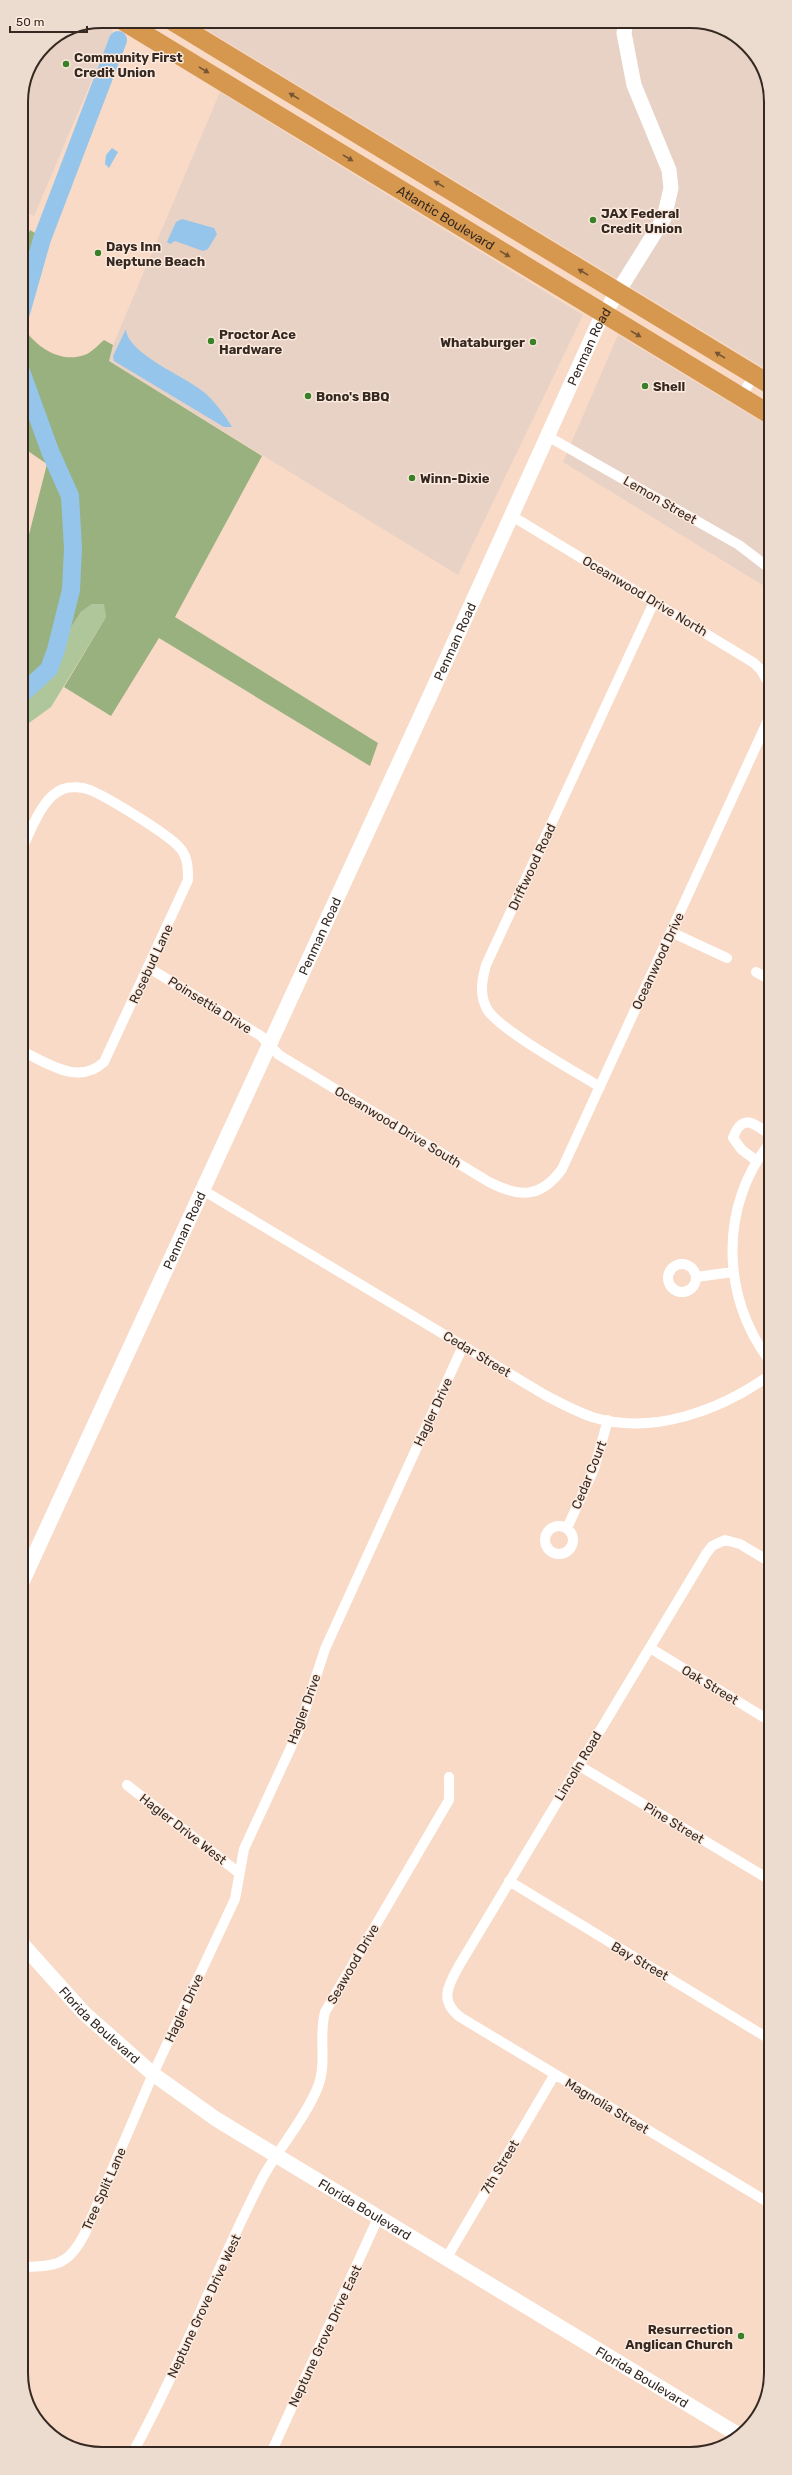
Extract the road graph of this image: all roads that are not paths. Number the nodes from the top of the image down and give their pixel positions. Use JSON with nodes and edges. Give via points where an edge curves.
{"nodes":[{"id":1,"x":134,"y":28,"type":"edge"},
{"id":2,"x":183,"y":28,"type":"edge"},
{"id":3,"x":625,"y":28,"type":"edge"},
{"id":4,"x":617,"y":292,"type":"junction"},
{"id":5,"x":603,"y":314,"type":"junction"},
{"id":6,"x":761,"y":379,"type":"edge"},
{"id":7,"x":741,"y":397,"type":"junction"},
{"id":8,"x":764,"y":411,"type":"edge"},
{"id":9,"x":549,"y":437,"type":"junction"},
{"id":10,"x":512,"y":516,"type":"junction"},
{"id":11,"x":764,"y":564,"type":"edge"},
{"id":12,"x":654,"y":602,"type":"junction"},
{"id":13,"x":764,"y":674,"type":"edge"},
{"id":14,"x":764,"y":729,"type":"edge"},
{"id":15,"x":28,"y":837,"type":"edge"},
{"id":16,"x":671,"y":932,"type":"junction"},
{"id":17,"x":727,"y":958,"type":"dead end"},
{"id":18,"x":149,"y":968,"type":"junction"},
{"id":19,"x":756,"y":972,"type":"dead end"},
{"id":20,"x":764,"y":976,"type":"edge"},
{"id":21,"x":268,"y":1046,"type":"junction"},
{"id":22,"x":28,"y":1054,"type":"edge"},
{"id":23,"x":600,"y":1086,"type":"junction"},
{"id":24,"x":764,"y":1131,"type":"edge"},
{"id":25,"x":764,"y":1151,"type":"edge"},
{"id":26,"x":757,"y":1161,"type":"junction"},
{"id":27,"x":201,"y":1189,"type":"junction"},
{"id":28,"x":533,"y":1192,"type":"joint"},
{"id":29,"x":733,"y":1272,"type":"junction"},
{"id":30,"x":696,"y":1277,"type":"dead end"},
{"id":31,"x":463,"y":1346,"type":"junction"},
{"id":32,"x":764,"y":1351,"type":"edge"},
{"id":33,"x":764,"y":1379,"type":"edge"},
{"id":34,"x":608,"y":1420,"type":"junction"},
{"id":35,"x":566,"y":1528,"type":"dead end"},
{"id":36,"x":764,"y":1558,"type":"edge"},
{"id":37,"x":28,"y":1569,"type":"edge"},
{"id":38,"x":650,"y":1648,"type":"junction"},
{"id":39,"x":764,"y":1717,"type":"edge"},
{"id":40,"x":578,"y":1765,"type":"junction"},
{"id":41,"x":450,"y":1777,"type":"dead end"},
{"id":42,"x":127,"y":1785,"type":"dead end"},
{"id":43,"x":239,"y":1874,"type":"junction"},
{"id":44,"x":764,"y":1876,"type":"edge"},
{"id":45,"x":509,"y":1881,"type":"junction"},
{"id":46,"x":28,"y":1951,"type":"edge"},
{"id":47,"x":448,"y":2003,"type":"joint"},
{"id":48,"x":764,"y":2036,"type":"edge"},
{"id":49,"x":153,"y":2074,"type":"junction"},
{"id":50,"x":555,"y":2074,"type":"junction"},
{"id":51,"x":276,"y":2157,"type":"junction"},
{"id":52,"x":764,"y":2200,"type":"edge"},
{"id":53,"x":378,"y":2218,"type":"junction"},
{"id":54,"x":446,"y":2259,"type":"junction"},
{"id":55,"x":28,"y":2267,"type":"edge"},
{"id":56,"x":735,"y":2432,"type":"edge"},
{"id":57,"x":136,"y":2447,"type":"edge"},
{"id":58,"x":273,"y":2447,"type":"edge"}],
"edges":[{"from":1,"to":5,"type":"highway","name":"Atlantic Boulevard","one_way":true},
{"from":4,"to":2,"type":"highway","name":"Atlantic Boulevard","one_way":true},
{"from":3,"to":4,"type":"street","name":"Penman Road","via":[[634,85],[662,150],[671,188],[664,218]]},
{"from":4,"to":5,"type":"street","name":"Penman Road"},
{"from":6,"to":4,"type":"highway","name":"Atlantic Boulevard","one_way":true},
{"from":5,"to":7,"type":"highway","name":"Atlantic Boulevard","one_way":true},
{"from":5,"to":9,"type":"street","name":"Penman Road"},
{"from":6,"to":7,"type":"street"},
{"from":7,"to":8,"type":"highway","name":"Atlantic Boulevard"},
{"from":9,"to":10,"type":"street","name":"Penman Road"},
{"from":9,"to":11,"type":"street","name":"Lemon Street","via":[[739,545]]},
{"from":10,"to":12,"type":"street","name":"Oceanwood Drive North"},
{"from":10,"to":21,"type":"street","name":"Penman Road"},
{"from":12,"to":13,"type":"street","name":"Oceanwood Drive North","via":[[754,663]]},
{"from":12,"to":23,"type":"street","name":"Driftwood Road","via":[[486,964],[481,986],[482,997],[492,1017]]},
{"from":14,"to":16,"type":"street","name":"Oceanwood Drive"},
{"from":15,"to":18,"type":"street","name":"Rosebud Lane","via":[[47,802],[64,788],[90,790],[175,843],[186,857],[188,880]]},
{"from":16,"to":17,"type":"street"},
{"from":16,"to":23,"type":"street","name":"Oceanwood Drive"},
{"from":18,"to":21,"type":"street","name":"Poinsettia Drive","via":[[261,1036]]},
{"from":18,"to":22,"type":"street","name":"Rosebud Lane","via":[[108,1055],[100,1066],[87,1072],[72,1073]]},
{"from":19,"to":20,"type":"street"},
{"from":21,"to":27,"type":"street","name":"Penman Road"},
{"from":21,"to":28,"type":"street","name":"Oceanwood Drive South","via":[[489,1182],[505,1190],[524,1194]]},
{"from":23,"to":28,"type":"street","name":"Oceanwood Drive","via":[[562,1169],[546,1186]]},
{"from":24,"to":26,"type":"street","via":[[748,1122],[741,1123],[733,1138],[736,1144]]},
{"from":25,"to":26,"type":"street"},
{"from":26,"to":29,"type":"street","via":[[742,1194],[734,1226]]},
{"from":27,"to":31,"type":"street","name":"Cedar Street"},
{"from":27,"to":37,"type":"street","name":"Penman Road"},
{"from":29,"to":30,"type":"street"},
{"from":29,"to":32,"type":"street","via":[[743,1312]]},
{"from":31,"to":34,"type":"street","name":"Cedar Street","via":[[567,1407]]},
{"from":31,"to":43,"type":"street","name":"Hagler Drive","via":[[325,1649],[304,1715],[244,1849]]},
{"from":33,"to":34,"type":"street","name":"Cedar Street","via":[[741,1394],[696,1414],[628,1423]]},
{"from":34,"to":35,"type":"street","name":"Cedar Court","via":[[594,1469]]},
{"from":36,"to":38,"type":"street","name":"Lincoln Road","via":[[740,1544],[725,1540],[712,1546]]},
{"from":38,"to":39,"type":"street","name":"Oak Street"},
{"from":38,"to":40,"type":"street","name":"Lincoln Road"},
{"from":40,"to":44,"type":"street","name":"Pine Street"},
{"from":40,"to":45,"type":"street","name":"Lincoln Road"},
{"from":41,"to":51,"type":"street","name":"Seawood Drive","via":[[449,1800],[325,2012],[320,2036],[322,2070],[317,2089]]},
{"from":42,"to":43,"type":"street","name":"Hagler Drive West"},
{"from":43,"to":49,"type":"street","name":"Hagler Drive","via":[[235,1899]]},
{"from":45,"to":47,"type":"street","name":"Lincoln Road","via":[[448,1987]]},
{"from":45,"to":48,"type":"street","name":"Bay Street"},
{"from":46,"to":49,"type":"street","name":"Florida Boulevard","via":[[84,2013]]},
{"from":47,"to":50,"type":"street","name":"Magnolia Street","via":[[452,2011],[460,2017]]},
{"from":49,"to":51,"type":"street","name":"Florida Boulevard","via":[[216,2120]]},
{"from":49,"to":55,"type":"street","name":"Tree Split Lane","via":[[78,2247],[71,2256],[61,2262],[49,2266]]},
{"from":50,"to":52,"type":"street","name":"Magnolia Street"},
{"from":50,"to":54,"type":"street","name":"7th Street"},
{"from":51,"to":53,"type":"street","name":"Florida Boulevard"},
{"from":51,"to":57,"type":"street","name":"Neptune Grove Drive West","via":[[264,2177],[156,2410]]},
{"from":53,"to":54,"type":"street","name":"Florida Boulevard"},
{"from":53,"to":58,"type":"street","name":"Neptune Grove Drive East"},
{"from":54,"to":56,"type":"street","name":"Florida Boulevard"}]}
